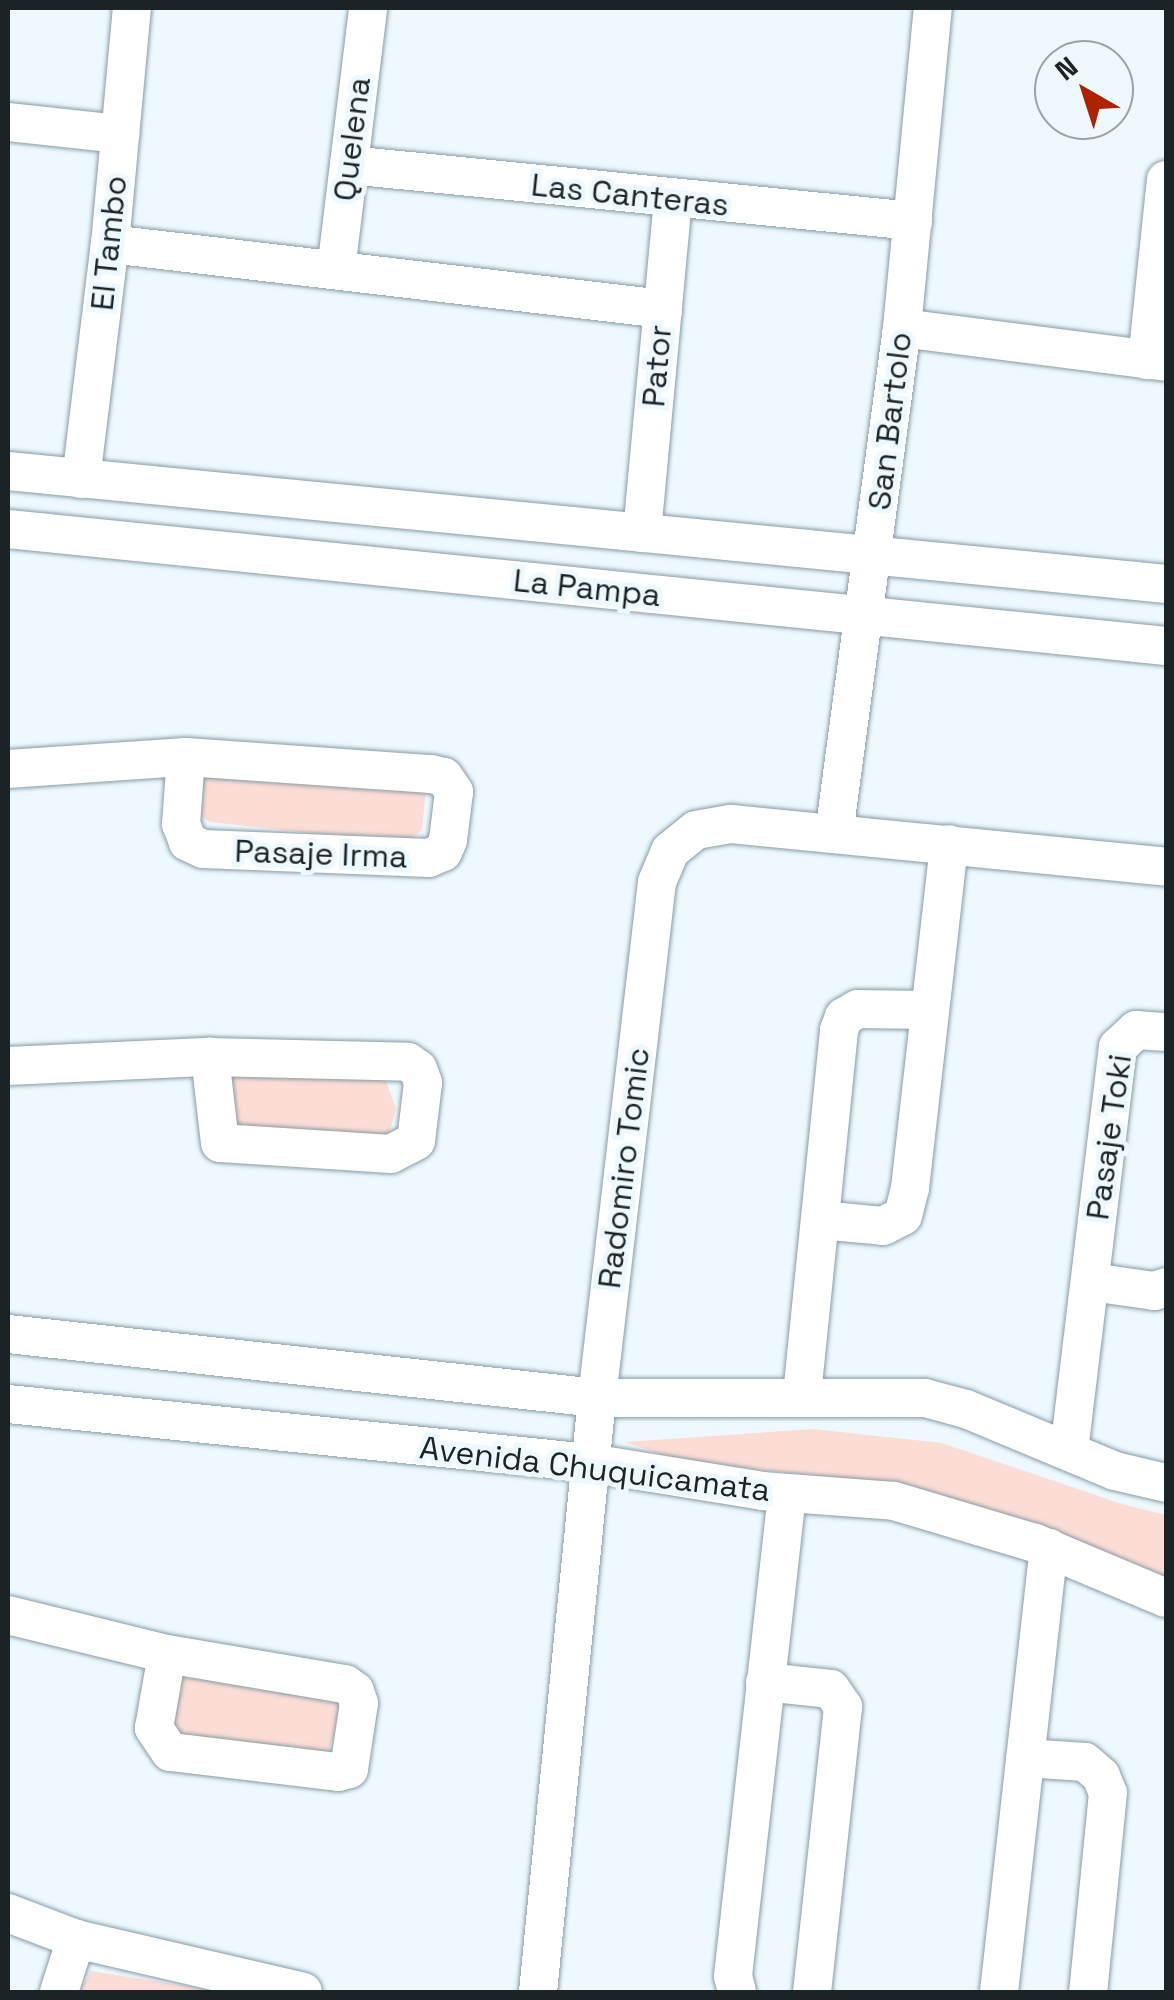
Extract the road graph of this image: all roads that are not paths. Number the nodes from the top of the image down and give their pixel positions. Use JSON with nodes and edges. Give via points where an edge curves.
{"nodes":[{"id":1,"x":132,"y":8,"type":"edge"},
{"id":2,"x":368,"y":8,"type":"edge"},
{"id":3,"x":933,"y":8,"type":"edge"},
{"id":4,"x":8,"y":122,"type":"edge"},
{"id":5,"x":120,"y":134,"type":"junction"},
{"id":6,"x":348,"y":165,"type":"junction"},
{"id":7,"x":1166,"y":180,"type":"edge"},
{"id":8,"x":673,"y":200,"type":"junction"},
{"id":9,"x":912,"y":221,"type":"junction"},
{"id":10,"x":1164,"y":231,"type":"edge"},
{"id":11,"x":110,"y":244,"type":"junction"},
{"id":12,"x":336,"y":270,"type":"junction"},
{"id":13,"x":663,"y":310,"type":"junction"},
{"id":14,"x":902,"y":328,"type":"junction"},
{"id":15,"x":1157,"y":361,"type":"edge"},
{"id":16,"x":8,"y":471,"type":"edge"},
{"id":17,"x":81,"y":479,"type":"junction"},
{"id":18,"x":8,"y":530,"type":"edge"},
{"id":19,"x":642,"y":533,"type":"junction"},
{"id":20,"x":874,"y":556,"type":"junction"},
{"id":21,"x":1166,"y":584,"type":"edge"},
{"id":22,"x":866,"y":616,"type":"junction"},
{"id":23,"x":1166,"y":646,"type":"edge"},
{"id":24,"x":186,"y":757,"type":"junction"},
{"id":25,"x":8,"y":770,"type":"edge"},
{"id":26,"x":834,"y":834,"type":"junction"},
{"id":27,"x":950,"y":844,"type":"junction"},
{"id":28,"x":1166,"y":866,"type":"edge"},
{"id":29,"x":928,"y":1010,"type":"junction"},
{"id":30,"x":1166,"y":1032,"type":"edge"},
{"id":31,"x":210,"y":1057,"type":"junction"},
{"id":32,"x":8,"y":1066,"type":"edge"},
{"id":33,"x":820,"y":1220,"type":"junction"},
{"id":34,"x":1091,"y":1282,"type":"junction"},
{"id":35,"x":1166,"y":1287,"type":"edge"},
{"id":36,"x":8,"y":1334,"type":"edge"},
{"id":37,"x":802,"y":1395,"type":"junction"},
{"id":38,"x":597,"y":1398,"type":"junction"},
{"id":39,"x":8,"y":1404,"type":"edge"},
{"id":40,"x":1069,"y":1451,"type":"junction"},
{"id":41,"x":590,"y":1463,"type":"junction"},
{"id":42,"x":1166,"y":1482,"type":"edge"},
{"id":43,"x":787,"y":1493,"type":"junction"},
{"id":44,"x":1049,"y":1548,"type":"junction"},
{"id":45,"x":1166,"y":1598,"type":"edge"},
{"id":46,"x":8,"y":1615,"type":"edge"},
{"id":47,"x":167,"y":1654,"type":"junction"},
{"id":48,"x":766,"y":1682,"type":"junction"},
{"id":49,"x":1025,"y":1758,"type":"junction"},
{"id":50,"x":8,"y":1914,"type":"edge"},
{"id":51,"x":76,"y":1939,"type":"junction"},
{"id":52,"x":59,"y":1992,"type":"edge"},
{"id":53,"x":303,"y":1992,"type":"edge"},
{"id":54,"x":538,"y":1992,"type":"edge"},
{"id":55,"x":737,"y":1992,"type":"edge"},
{"id":56,"x":812,"y":1992,"type":"edge"},
{"id":57,"x":999,"y":1992,"type":"edge"},
{"id":58,"x":1088,"y":1992,"type":"edge"}],
"edges":[{"from":1,"to":5,"type":"street","name":"El Tambo"},
{"from":2,"to":6,"type":"street","name":"Quelena"},
{"from":3,"to":9,"type":"street","name":"San Bartolo"},
{"from":4,"to":5,"type":"street"},
{"from":5,"to":11,"type":"street","name":"El Tambo"},
{"from":6,"to":8,"type":"street","name":"Las Canteras"},
{"from":6,"to":12,"type":"street","name":"Quelena"},
{"from":7,"to":10,"type":"street"},
{"from":8,"to":9,"type":"street","name":"Las Canteras"},
{"from":8,"to":13,"type":"street","name":"Pator"},
{"from":9,"to":14,"type":"street","name":"San Bartolo"},
{"from":10,"to":15,"type":"street"},
{"from":11,"to":12,"type":"street"},
{"from":11,"to":17,"type":"street","name":"El Tambo"},
{"from":12,"to":13,"type":"street"},
{"from":13,"to":19,"type":"street","name":"Pator"},
{"from":14,"to":15,"type":"street"},
{"from":14,"to":20,"type":"street","name":"San Bartolo"},
{"from":16,"to":17,"type":"street","name":"La Pampa"},
{"from":17,"to":19,"type":"street","name":"La Pampa"},
{"from":18,"to":22,"type":"street","name":"La Pampa"},
{"from":19,"to":20,"type":"street","name":"La Pampa"},
{"from":20,"to":21,"type":"street","name":"La Pampa"},
{"from":20,"to":22,"type":"street","name":"San Bartolo"},
{"from":22,"to":23,"type":"street","name":"La Pampa"},
{"from":22,"to":26,"type":"street","name":"San Bartolo"},
{"from":24,"to":24,"type":"street","name":"Pasaje Irma","via":[[181,824],[188,842],[203,850],[429,858],[443,852],[448,840],[454,792],[444,777]]},
{"from":24,"to":25,"type":"street","name":"Pasaje Irma"},
{"from":26,"to":27,"type":"street","name":"Radomiro Tomic"},
{"from":26,"to":38,"type":"street","name":"Radomiro Tomic","via":[[713,825],[682,839],[662,866]]},
{"from":27,"to":28,"type":"street","name":"Radomiro Tomic"},
{"from":27,"to":29,"type":"street"},
{"from":29,"to":33,"type":"street","via":[[858,1009],[844,1017]]},
{"from":29,"to":33,"type":"street","via":[[903,1216],[883,1226]]},
{"from":30,"to":34,"type":"street","name":"Pasaje Toki","via":[[1136,1030],[1118,1048]]},
{"from":31,"to":31,"type":"street","via":[[408,1062],[423,1082],[416,1142],[391,1154],[231,1147],[220,1142]]},
{"from":31,"to":32,"type":"street"},
{"from":33,"to":37,"type":"street"},
{"from":34,"to":35,"type":"street"},
{"from":34,"to":40,"type":"street","name":"Pasaje Toki"},
{"from":36,"to":38,"type":"street"},
{"from":37,"to":38,"type":"street"},
{"from":37,"to":40,"type":"street","via":[[925,1398]]},
{"from":38,"to":41,"type":"street","name":"Radomiro Tomic"},
{"from":39,"to":41,"type":"street","name":"Avenida Chuquicamata"},
{"from":40,"to":42,"type":"street"},
{"from":41,"to":43,"type":"street","name":"Avenida Chuquicamata"},
{"from":41,"to":54,"type":"street","name":"Radomiro Tomic"},
{"from":43,"to":44,"type":"street","name":"Avenida Chuquicamata","via":[[894,1501]]},
{"from":43,"to":48,"type":"street"},
{"from":44,"to":45,"type":"street","name":"Avenida Chuquicamata"},
{"from":44,"to":49,"type":"street"},
{"from":46,"to":47,"type":"street"},
{"from":47,"to":47,"type":"street","via":[[345,1684],[359,1703],[349,1769],[170,1752],[154,1728]]},
{"from":48,"to":55,"type":"street","via":[[733,1976]]},
{"from":48,"to":56,"type":"street","via":[[831,1689],[843,1707]]},
{"from":49,"to":57,"type":"street"},
{"from":49,"to":58,"type":"street","via":[[1086,1762],[1108,1793]]},
{"from":50,"to":51,"type":"street"},
{"from":51,"to":52,"type":"street"},
{"from":51,"to":53,"type":"street"}]}
